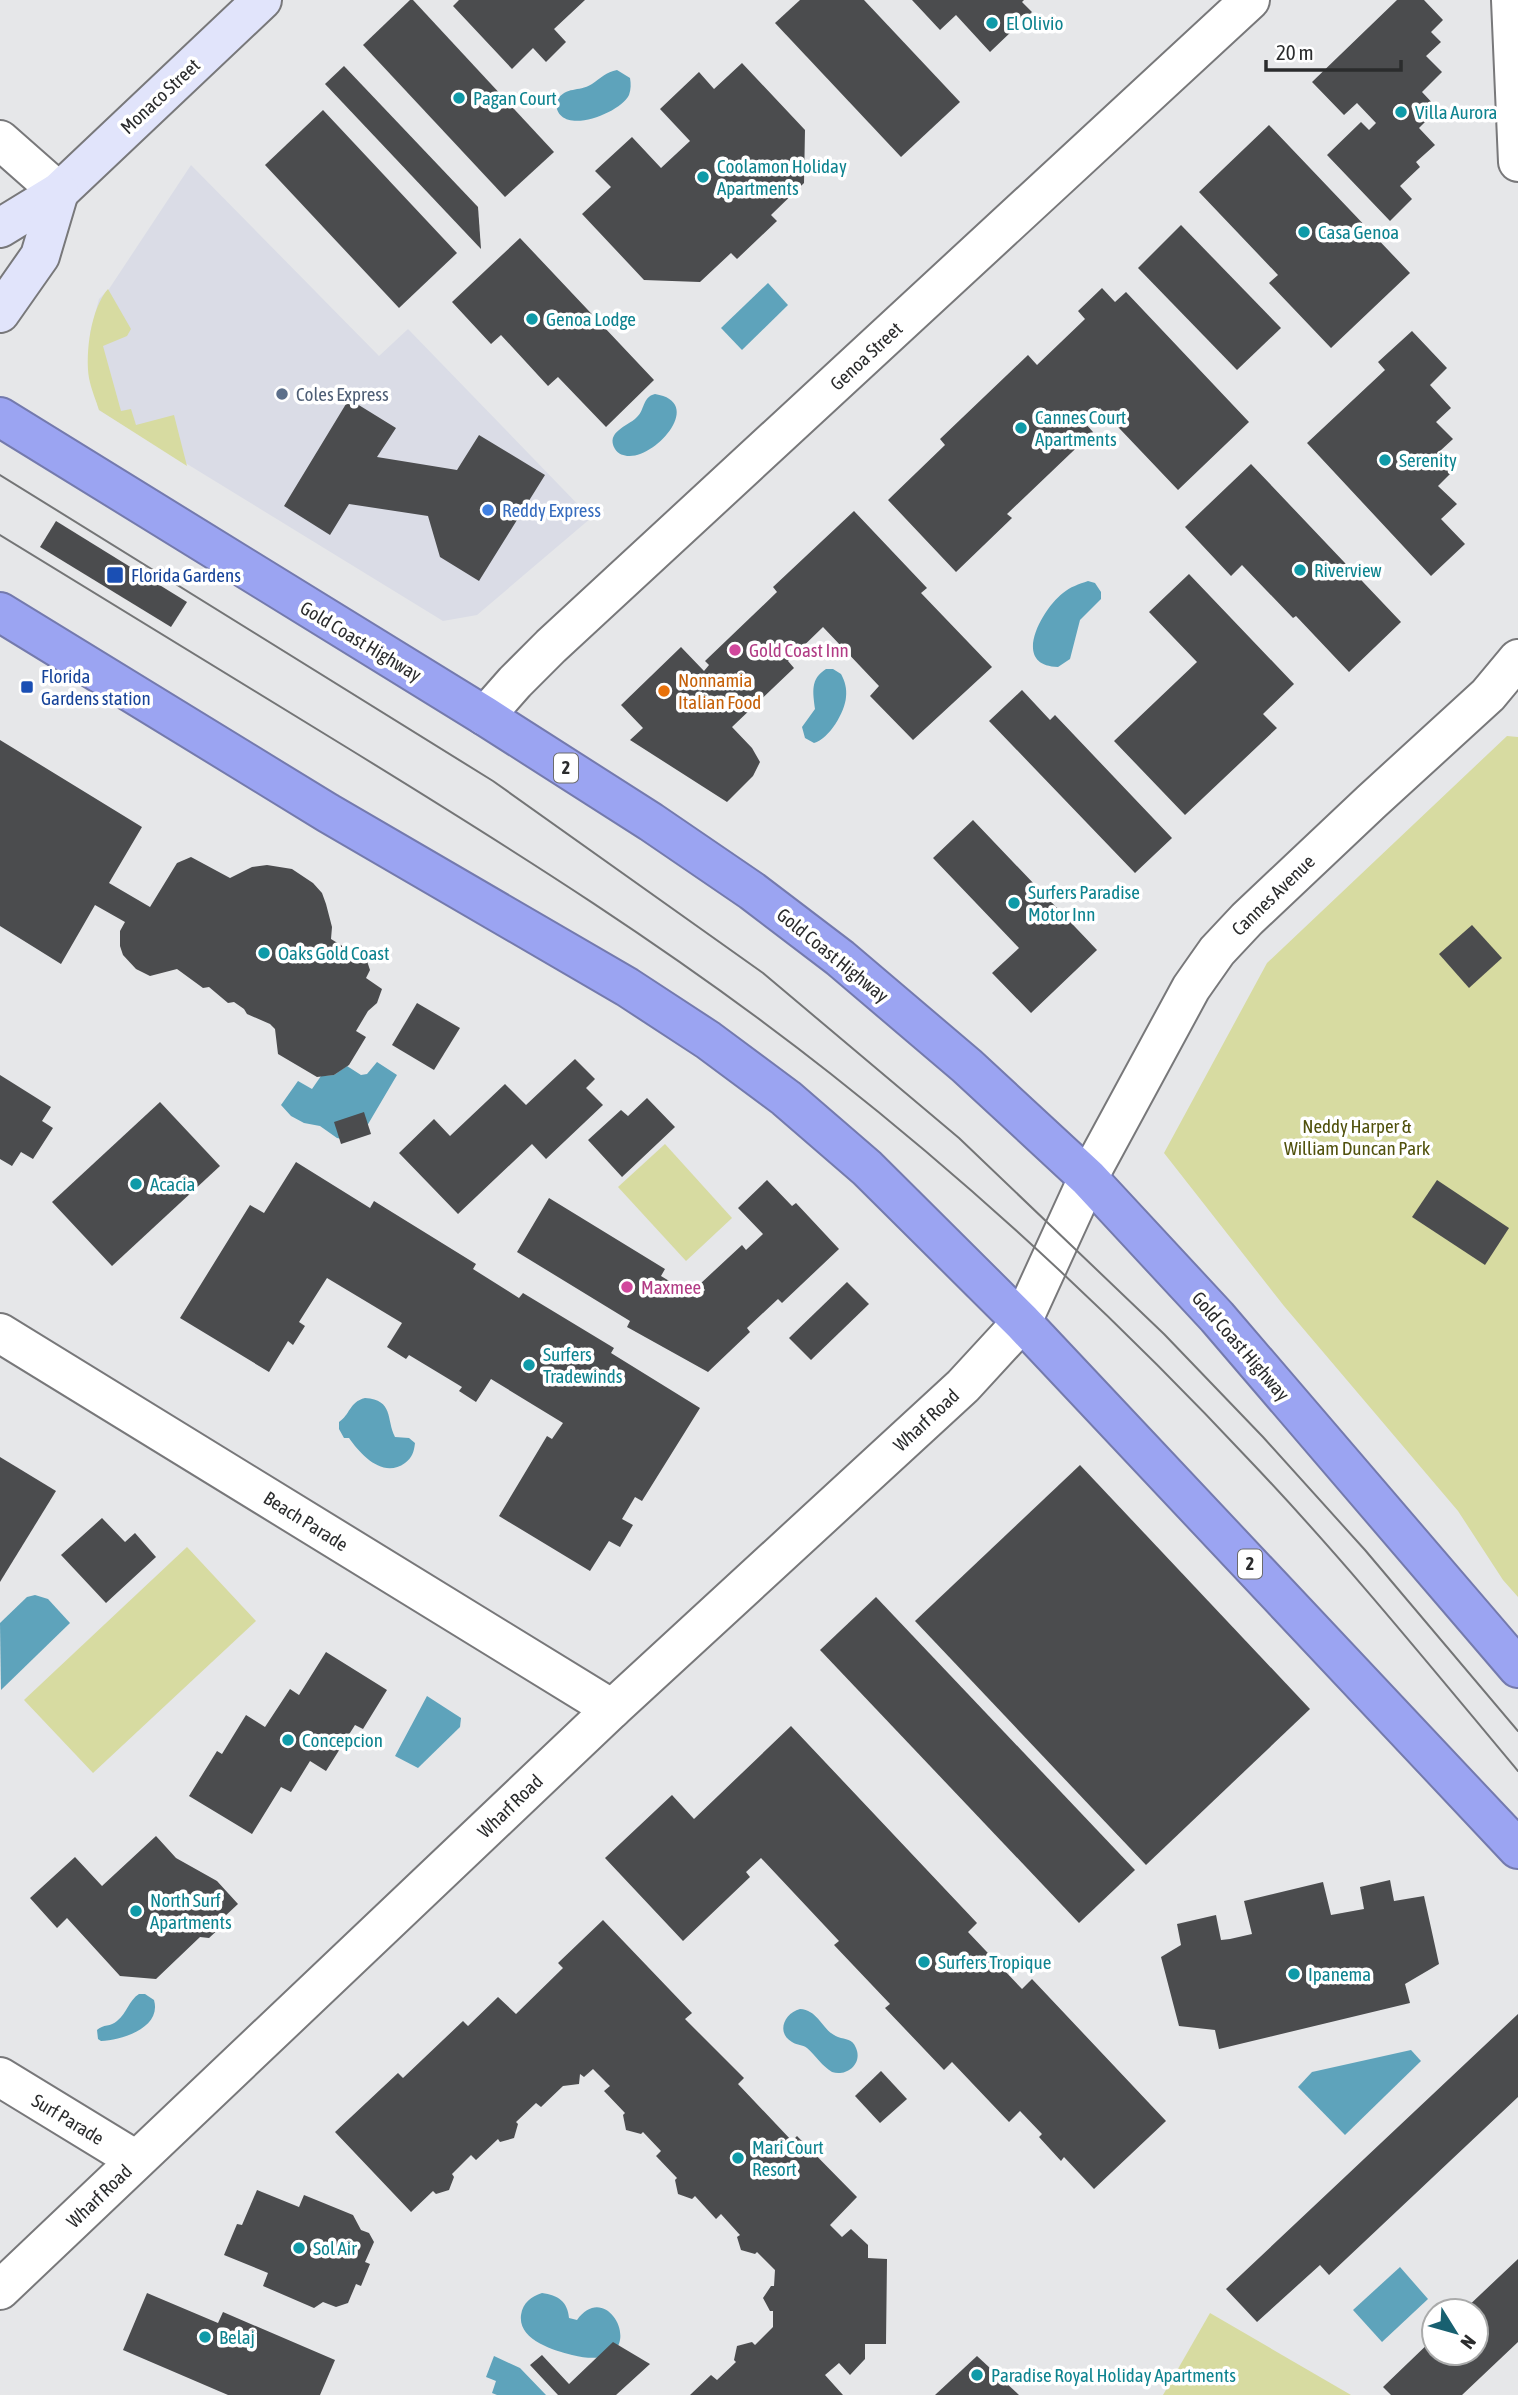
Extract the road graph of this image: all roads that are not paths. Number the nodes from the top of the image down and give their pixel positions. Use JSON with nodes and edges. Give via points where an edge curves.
{"nodes":[{"id":1,"x":262,"y":0,"type":"edge"},
{"id":2,"x":1250,"y":0,"type":"edge"},
{"id":3,"x":1511,"y":0,"type":"edge"},
{"id":4,"x":0,"y":140,"type":"edge"},
{"id":5,"x":1518,"y":162,"type":"edge"},
{"id":6,"x":58,"y":192,"type":"junction"},
{"id":7,"x":0,"y":228,"type":"edge"},
{"id":8,"x":0,"y":313,"type":"edge"},
{"id":9,"x":0,"y":417,"type":"edge"},
{"id":10,"x":0,"y":612,"type":"edge"},
{"id":11,"x":1518,"y":659,"type":"edge"},
{"id":12,"x":485,"y":716,"type":"junction"},
{"id":13,"x":1088,"y":1178,"type":"junction"},
{"id":14,"x":1022,"y":1322,"type":"junction"},
{"id":15,"x":0,"y":1333,"type":"edge"},
{"id":16,"x":1518,"y":1668,"type":"edge"},
{"id":17,"x":612,"y":1709,"type":"junction"},
{"id":18,"x":1518,"y":1849,"type":"edge"},
{"id":19,"x":0,"y":2077,"type":"edge"},
{"id":20,"x":136,"y":2160,"type":"junction"},
{"id":21,"x":0,"y":2290,"type":"edge"}],
"edges":[{"from":1,"to":6,"type":"street","name":"Monaco Street"},
{"from":2,"to":12,"type":"street","name":"Genoa Street","via":[[551,646]]},
{"from":3,"to":5,"type":"street"},
{"from":4,"to":6,"type":"street"},
{"from":6,"to":7,"type":"street","name":"Monaco Street"},
{"from":6,"to":8,"type":"street","via":[[40,256]]},
{"from":9,"to":12,"type":"highway","name":"Gold Coast Highway","number":"2"},
{"from":10,"to":14,"type":"highway","number":"2","via":[[708,1040],[786,1098],[867,1168]]},
{"from":11,"to":13,"type":"street","name":"Cannes Avenue","via":[[1488,695],[1217,951],[1191,988]]},
{"from":12,"to":13,"type":"highway","name":"Gold Coast Highway","number":"2","via":[[651,822],[840,958]]},
{"from":13,"to":14,"type":"street","name":"Cannes Avenue"},
{"from":13,"to":16,"type":"highway","name":"Gold Coast Highway","number":"2","via":[[1217,1317]]},
{"from":14,"to":17,"type":"street","name":"Wharf Road","via":[[963,1386]]},
{"from":14,"to":18,"type":"highway","number":"2"},
{"from":15,"to":17,"type":"street","name":"Beach Parade"},
{"from":17,"to":20,"type":"street","name":"Wharf Road"},
{"from":19,"to":20,"type":"street","name":"Surf Parade"},
{"from":20,"to":21,"type":"street","name":"Wharf Road"}]}
